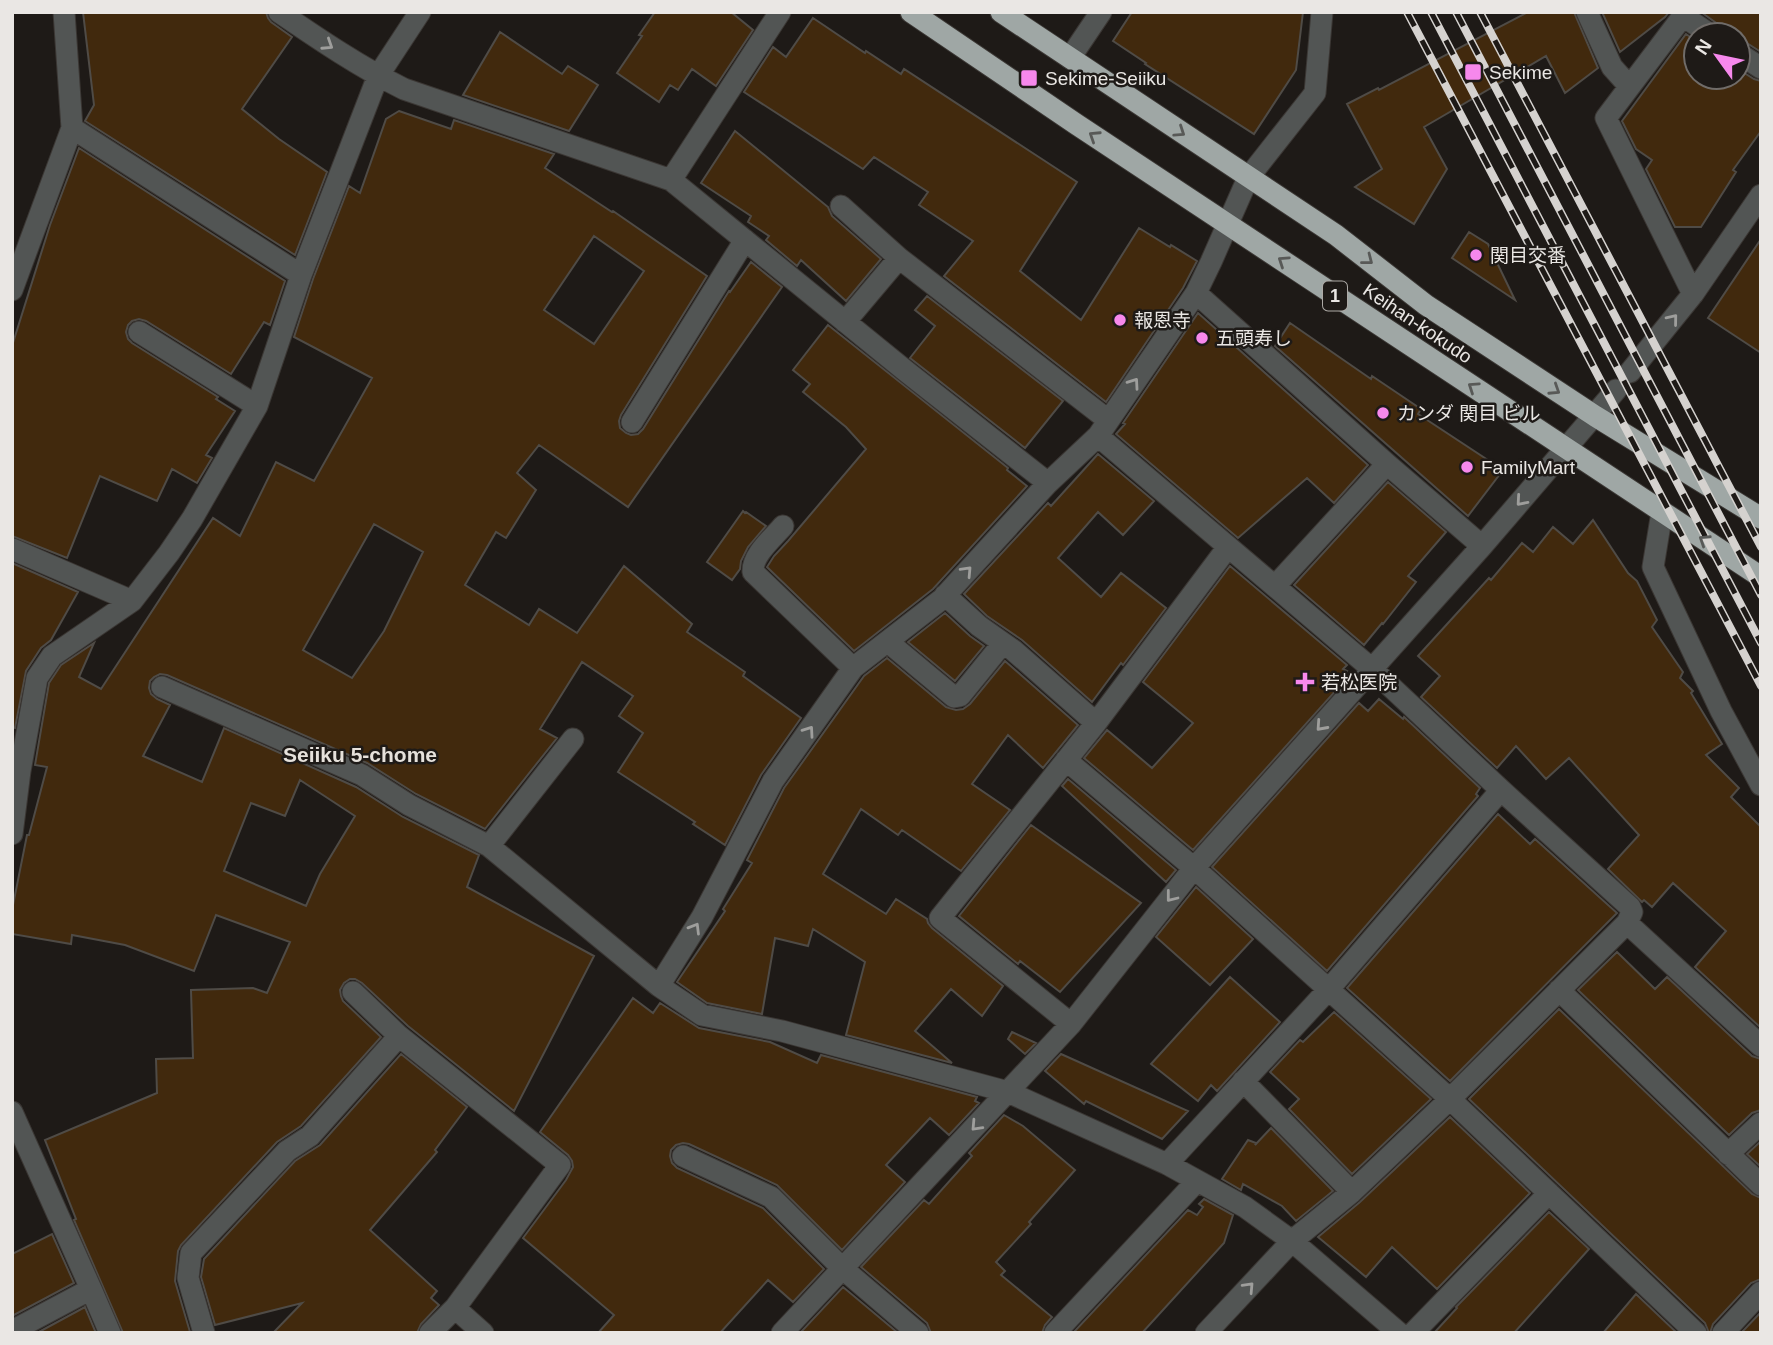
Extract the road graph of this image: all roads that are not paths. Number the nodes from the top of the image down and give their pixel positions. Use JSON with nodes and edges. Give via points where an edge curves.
{"nodes":[{"id":1,"x":64,"y":12,"type":"edge"},
{"id":2,"x":279,"y":12,"type":"edge"},
{"id":3,"x":420,"y":12,"type":"edge"},
{"id":4,"x":780,"y":12,"type":"edge"},
{"id":5,"x":911,"y":12,"type":"edge"},
{"id":6,"x":1002,"y":12,"type":"edge"},
{"id":7,"x":1101,"y":12,"type":"edge"},
{"id":8,"x":1322,"y":12,"type":"edge"},
{"id":9,"x":1587,"y":12,"type":"edge"},
{"id":10,"x":1684,"y":14,"type":"edge"},
{"id":11,"x":1070,"y":58,"type":"junction"},
{"id":12,"x":378,"y":76,"type":"junction"},
{"id":13,"x":1629,"y":86,"type":"junction"},
{"id":14,"x":72,"y":128,"type":"junction"},
{"id":15,"x":1248,"y":178,"type":"junction"},
{"id":16,"x":671,"y":180,"type":"junction"},
{"id":17,"x":1761,"y":195,"type":"edge"},
{"id":18,"x":841,"y":206,"type":"dead end"},
{"id":19,"x":1227,"y":224,"type":"junction"},
{"id":20,"x":746,"y":240,"type":"junction"},
{"id":21,"x":899,"y":258,"type":"junction"},
{"id":22,"x":301,"y":275,"type":"junction"},
{"id":23,"x":12,"y":290,"type":"edge"},
{"id":24,"x":1196,"y":293,"type":"junction"},
{"id":25,"x":1693,"y":294,"type":"junction"},
{"id":26,"x":845,"y":322,"type":"junction"},
{"id":27,"x":139,"y":332,"type":"dead end"},
{"id":28,"x":1630,"y":372,"type":"dead end"},
{"id":29,"x":1616,"y":390,"type":"dead end"},
{"id":30,"x":257,"y":406,"type":"junction"},
{"id":31,"x":1595,"y":416,"type":"junction"},
{"id":32,"x":632,"y":422,"type":"dead end"},
{"id":33,"x":1103,"y":428,"type":"junction"},
{"id":34,"x":1566,"y":449,"type":"junction"},
{"id":35,"x":1387,"y":464,"type":"junction"},
{"id":36,"x":1048,"y":483,"type":"junction"},
{"id":37,"x":1662,"y":512,"type":"junction"},
{"id":38,"x":1761,"y":518,"type":"edge"},
{"id":39,"x":783,"y":526,"type":"dead end"},
{"id":40,"x":1482,"y":546,"type":"junction"},
{"id":41,"x":1228,"y":548,"type":"junction"},
{"id":42,"x":12,"y":549,"type":"edge"},
{"id":43,"x":1761,"y":577,"type":"edge"},
{"id":44,"x":1275,"y":586,"type":"junction"},
{"id":45,"x":946,"y":595,"type":"junction"},
{"id":46,"x":132,"y":601,"type":"junction"},
{"id":47,"x":888,"y":642,"type":"junction"},
{"id":48,"x":1003,"y":643,"type":"junction"},
{"id":49,"x":853,"y":668,"type":"junction"},
{"id":50,"x":1372,"y":669,"type":"junction"},
{"id":51,"x":162,"y":687,"type":"dead end"},
{"id":52,"x":1096,"y":723,"type":"junction"},
{"id":53,"x":573,"y":739,"type":"dead end"},
{"id":54,"x":1066,"y":760,"type":"junction"},
{"id":55,"x":16,"y":771,"type":"edge"},
{"id":56,"x":1761,"y":786,"type":"edge"},
{"id":57,"x":1501,"y":790,"type":"junction"},
{"id":58,"x":12,"y":834,"type":"edge"},
{"id":59,"x":489,"y":846,"type":"junction"},
{"id":60,"x":1194,"y":868,"type":"junction"},
{"id":61,"x":1627,"y":923,"type":"junction"},
{"id":62,"x":659,"y":986,"type":"junction"},
{"id":63,"x":1329,"y":989,"type":"junction"},
{"id":64,"x":1559,"y":990,"type":"junction"},
{"id":65,"x":353,"y":992,"type":"dead end"},
{"id":66,"x":1071,"y":1024,"type":"junction"},
{"id":67,"x":398,"y":1036,"type":"junction"},
{"id":68,"x":1761,"y":1046,"type":"edge"},
{"id":69,"x":1243,"y":1081,"type":"junction"},
{"id":70,"x":1007,"y":1092,"type":"junction"},
{"id":71,"x":1450,"y":1099,"type":"junction"},
{"id":72,"x":12,"y":1112,"type":"edge"},
{"id":73,"x":1761,"y":1123,"type":"edge"},
{"id":74,"x":1728,"y":1154,"type":"junction"},
{"id":75,"x":683,"y":1156,"type":"dead end"},
{"id":76,"x":1167,"y":1164,"type":"junction"},
{"id":77,"x":1198,"y":1181,"type":"junction"},
{"id":78,"x":1761,"y":1185,"type":"edge"},
{"id":79,"x":1352,"y":1192,"type":"junction"},
{"id":80,"x":1549,"y":1193,"type":"junction"},
{"id":81,"x":1292,"y":1241,"type":"junction"},
{"id":82,"x":842,"y":1268,"type":"junction"},
{"id":83,"x":91,"y":1289,"type":"junction"},
{"id":84,"x":1761,"y":1292,"type":"edge"},
{"id":85,"x":456,"y":1308,"type":"junction"},
{"id":86,"x":20,"y":1330,"type":"edge"},
{"id":87,"x":110,"y":1333,"type":"edge"},
{"id":88,"x":204,"y":1333,"type":"edge"},
{"id":89,"x":430,"y":1333,"type":"edge"},
{"id":90,"x":483,"y":1333,"type":"edge"},
{"id":91,"x":782,"y":1333,"type":"edge"},
{"id":92,"x":918,"y":1333,"type":"edge"},
{"id":93,"x":1055,"y":1333,"type":"edge"},
{"id":94,"x":1206,"y":1333,"type":"edge"},
{"id":95,"x":1399,"y":1333,"type":"edge"},
{"id":96,"x":1413,"y":1333,"type":"edge"},
{"id":97,"x":1696,"y":1333,"type":"edge"},
{"id":98,"x":1723,"y":1333,"type":"edge"}],
"edges":[{"from":1,"to":14,"type":"street"},
{"from":2,"to":12,"type":"street","one_way":true},
{"from":3,"to":12,"type":"street"},
{"from":4,"to":16,"type":"street"},
{"from":19,"to":5,"type":"highway","name":"Keihan-kokudo","number":"1","one_way":true},
{"from":6,"to":11,"type":"highway","name":"Keihan-kokudo"},
{"from":7,"to":11,"type":"street"},
{"from":8,"to":15,"type":"street","via":[[1315,93]]},
{"from":9,"to":13,"type":"street","via":[[1612,67]]},
{"from":10,"to":13,"type":"street"},
{"from":11,"to":15,"type":"highway","name":"Keihan-kokudo","one_way":true},
{"from":12,"to":16,"type":"street","via":[[404,89]]},
{"from":12,"to":22,"type":"street"},
{"from":13,"to":25,"type":"street","via":[[1606,118]]},
{"from":14,"to":22,"type":"street"},
{"from":14,"to":23,"type":"street"},
{"from":15,"to":19,"type":"street"},
{"from":15,"to":31,"type":"highway","name":"Keihan-kokudo","one_way":true,"via":[[1336,235],[1426,305]]},
{"from":16,"to":20,"type":"street"},
{"from":17,"to":25,"type":"street"},
{"from":18,"to":21,"type":"street"},
{"from":19,"to":24,"type":"street"},
{"from":34,"to":19,"type":"highway","name":"Keihan-kokudo","number":"1","one_way":true},
{"from":20,"to":26,"type":"street"},
{"from":20,"to":32,"type":"street"},
{"from":21,"to":26,"type":"street"},
{"from":21,"to":33,"type":"street"},
{"from":22,"to":30,"type":"street"},
{"from":33,"to":24,"type":"street","one_way":true},
{"from":24,"to":35,"type":"street"},
{"from":28,"to":25,"type":"street","one_way":true},
{"from":26,"to":36,"type":"street"},
{"from":27,"to":30,"type":"street"},
{"from":29,"to":31,"type":"street"},
{"from":30,"to":46,"type":"street","via":[[192,519]]},
{"from":31,"to":34,"type":"street"},
{"from":31,"to":38,"type":"highway","name":"Keihan-kokudo"},
{"from":33,"to":36,"type":"street"},
{"from":33,"to":41,"type":"street"},
{"from":34,"to":37,"type":"highway","name":"Keihan-kokudo","number":"1"},
{"from":34,"to":40,"type":"street","one_way":true},
{"from":35,"to":40,"type":"street"},
{"from":35,"to":44,"type":"street"},
{"from":45,"to":36,"type":"street","one_way":true},
{"from":43,"to":37,"type":"highway","name":"Keihan-kokudo","number":"1","one_way":true},
{"from":37,"to":56,"type":"street","via":[[1653,567]]},
{"from":39,"to":49,"type":"street","via":[[752,564],[753,572]]},
{"from":40,"to":50,"type":"street"},
{"from":41,"to":44,"type":"street"},
{"from":41,"to":52,"type":"street"},
{"from":42,"to":46,"type":"street"},
{"from":44,"to":50,"type":"street"},
{"from":45,"to":47,"type":"street"},
{"from":45,"to":48,"type":"street"},
{"from":46,"to":55,"type":"street","via":[[52,656],[37,678]]},
{"from":47,"to":48,"type":"street","via":[[954,697],[960,696]]},
{"from":47,"to":49,"type":"street"},
{"from":48,"to":52,"type":"street"},
{"from":62,"to":49,"type":"street","one_way":true,"via":[[702,917],[774,781]]},
{"from":50,"to":57,"type":"street"},
{"from":50,"to":60,"type":"street","one_way":true},
{"from":51,"to":59,"type":"street","via":[[362,775],[409,806]]},
{"from":52,"to":54,"type":"street"},
{"from":53,"to":59,"type":"street"},
{"from":54,"to":60,"type":"street"},
{"from":54,"to":66,"type":"street","via":[[940,918]]},
{"from":55,"to":58,"type":"street"},
{"from":57,"to":61,"type":"street","via":[[1630,907]]},
{"from":57,"to":63,"type":"street"},
{"from":59,"to":62,"type":"street"},
{"from":60,"to":63,"type":"street"},
{"from":60,"to":66,"type":"street","one_way":true},
{"from":61,"to":64,"type":"street"},
{"from":61,"to":68,"type":"street"},
{"from":62,"to":70,"type":"street","via":[[702,1016],[782,1031]]},
{"from":63,"to":69,"type":"street"},
{"from":63,"to":71,"type":"street"},
{"from":64,"to":71,"type":"street"},
{"from":64,"to":74,"type":"street"},
{"from":65,"to":67,"type":"street"},
{"from":66,"to":70,"type":"street"},
{"from":67,"to":85,"type":"street","via":[[559,1165]]},
{"from":67,"to":88,"type":"street","via":[[310,1136],[287,1151],[191,1253],[188,1278]]},
{"from":69,"to":76,"type":"street"},
{"from":69,"to":79,"type":"street"},
{"from":70,"to":76,"type":"street"},
{"from":70,"to":82,"type":"street","one_way":true},
{"from":71,"to":79,"type":"street"},
{"from":71,"to":80,"type":"street"},
{"from":72,"to":83,"type":"street"},
{"from":73,"to":74,"type":"street"},
{"from":74,"to":78,"type":"street"},
{"from":75,"to":82,"type":"street","via":[[771,1196]]},
{"from":76,"to":77,"type":"street"},
{"from":77,"to":81,"type":"street"},
{"from":77,"to":93,"type":"street"},
{"from":79,"to":81,"type":"street"},
{"from":80,"to":96,"type":"street"},
{"from":80,"to":97,"type":"street"},
{"from":94,"to":81,"type":"street","one_way":true},
{"from":81,"to":95,"type":"street"},
{"from":82,"to":91,"type":"street"},
{"from":82,"to":92,"type":"street"},
{"from":83,"to":86,"type":"street"},
{"from":83,"to":87,"type":"street"},
{"from":84,"to":98,"type":"street"},
{"from":85,"to":89,"type":"street"},
{"from":85,"to":90,"type":"street"}]}
